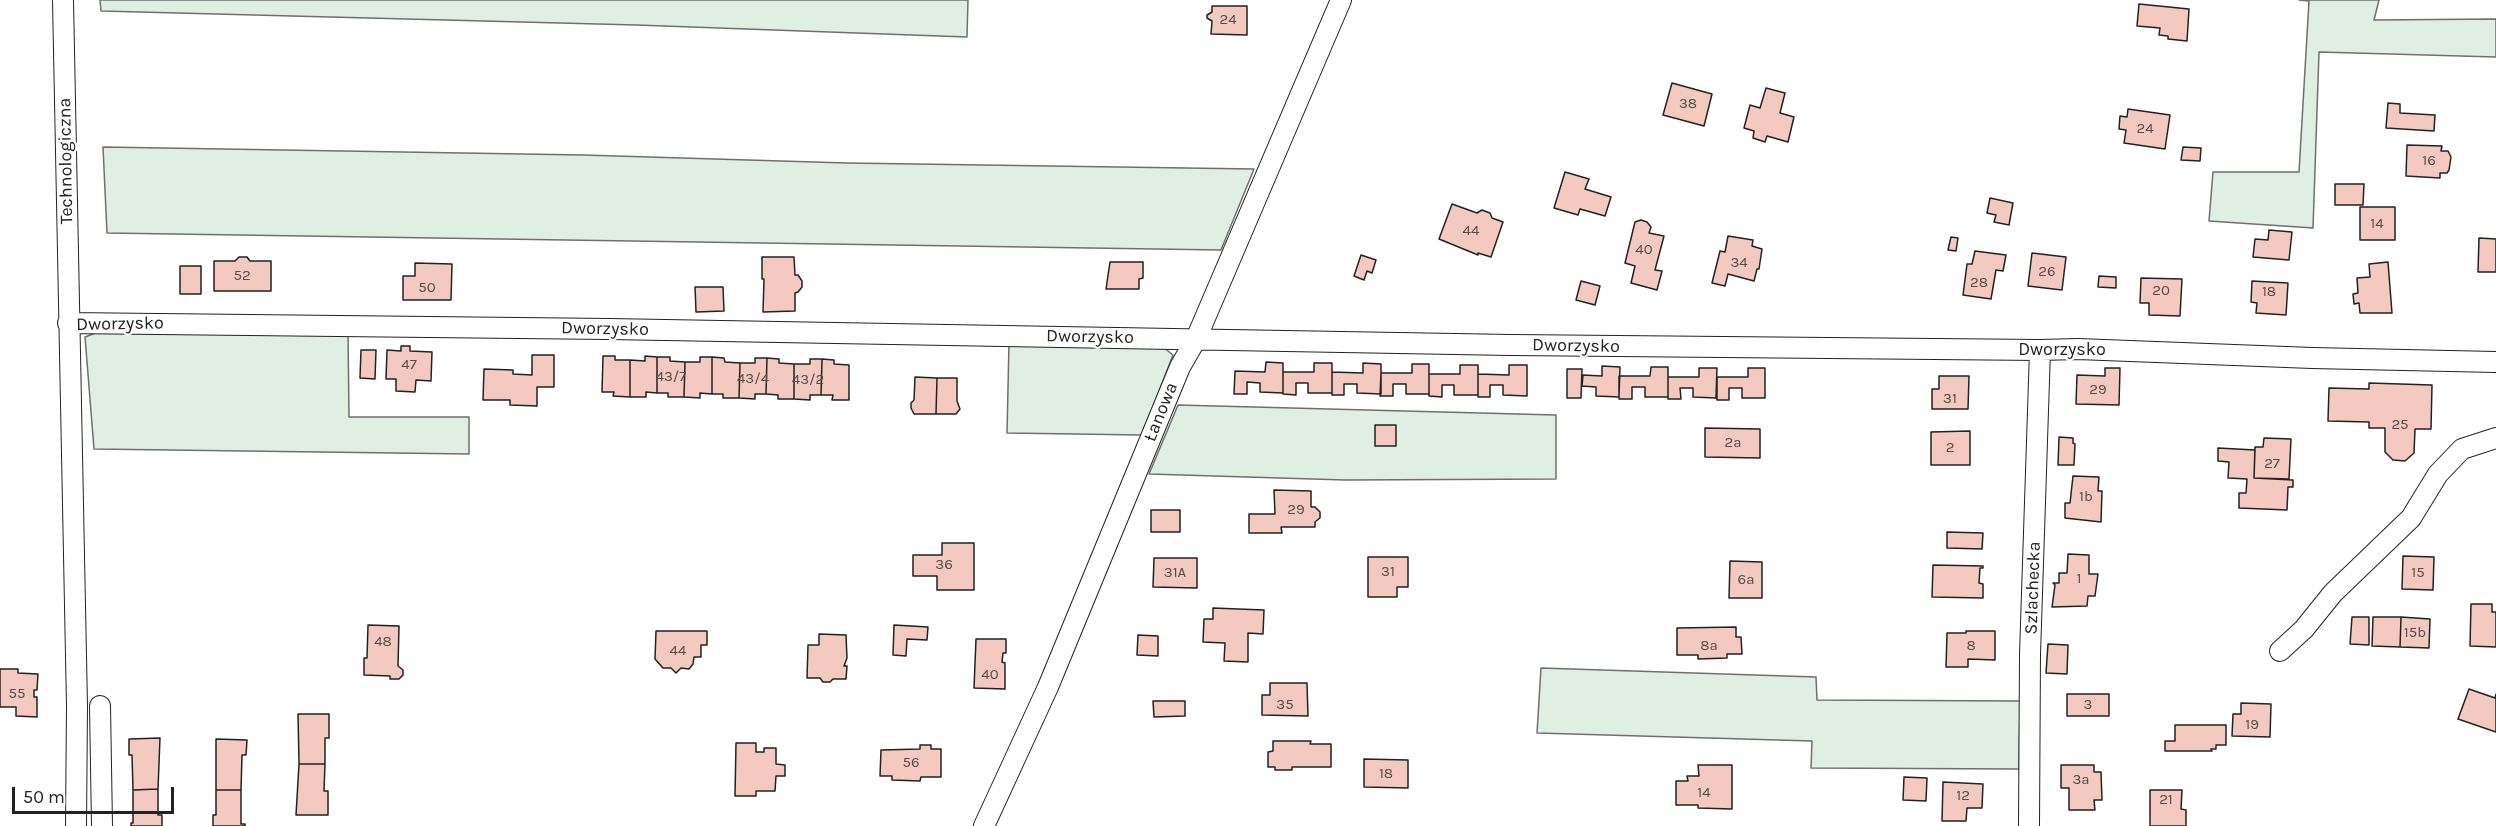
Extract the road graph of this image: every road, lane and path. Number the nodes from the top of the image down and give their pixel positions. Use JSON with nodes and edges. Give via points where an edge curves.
{"nodes":[{"id":1,"x":63,"y":0,"type":"edge"},
{"id":2,"x":1341,"y":0,"type":"edge"},
{"id":3,"x":68,"y":322,"type":"junction"},
{"id":4,"x":1196,"y":339,"type":"junction"},
{"id":5,"x":2040,"y":350,"type":"junction"},
{"id":6,"x":2496,"y":362,"type":"edge"},
{"id":7,"x":2496,"y":438,"type":"edge"},
{"id":8,"x":2280,"y":651,"type":"dead end"},
{"id":9,"x":100,"y":706,"type":"dead end"},
{"id":10,"x":76,"y":826,"type":"edge"},
{"id":11,"x":102,"y":826,"type":"edge"},
{"id":12,"x":984,"y":826,"type":"edge"},
{"id":13,"x":2029,"y":826,"type":"edge"}],
"edges":[{"from":1,"to":3,"type":"street","name":"Technologiczna"},
{"from":2,"to":4,"type":"street","name":"Łanowa"},
{"from":3,"to":4,"type":"street","name":"Dworzysko"},
{"from":3,"to":10,"type":"street","name":"Dworzysko"},
{"from":4,"to":5,"type":"street","name":"Dworzysko"},
{"from":4,"to":12,"type":"street","name":"Łanowa","via":[[1180,367],[1048,687]]},
{"from":5,"to":6,"type":"street","name":"Dworzysko"},
{"from":5,"to":13,"type":"street","name":"Szlachecka"},
{"from":7,"to":8,"type":"street","via":[[2462,449],[2438,474],[2410,518]]},
{"from":9,"to":11,"type":"street"}]}
